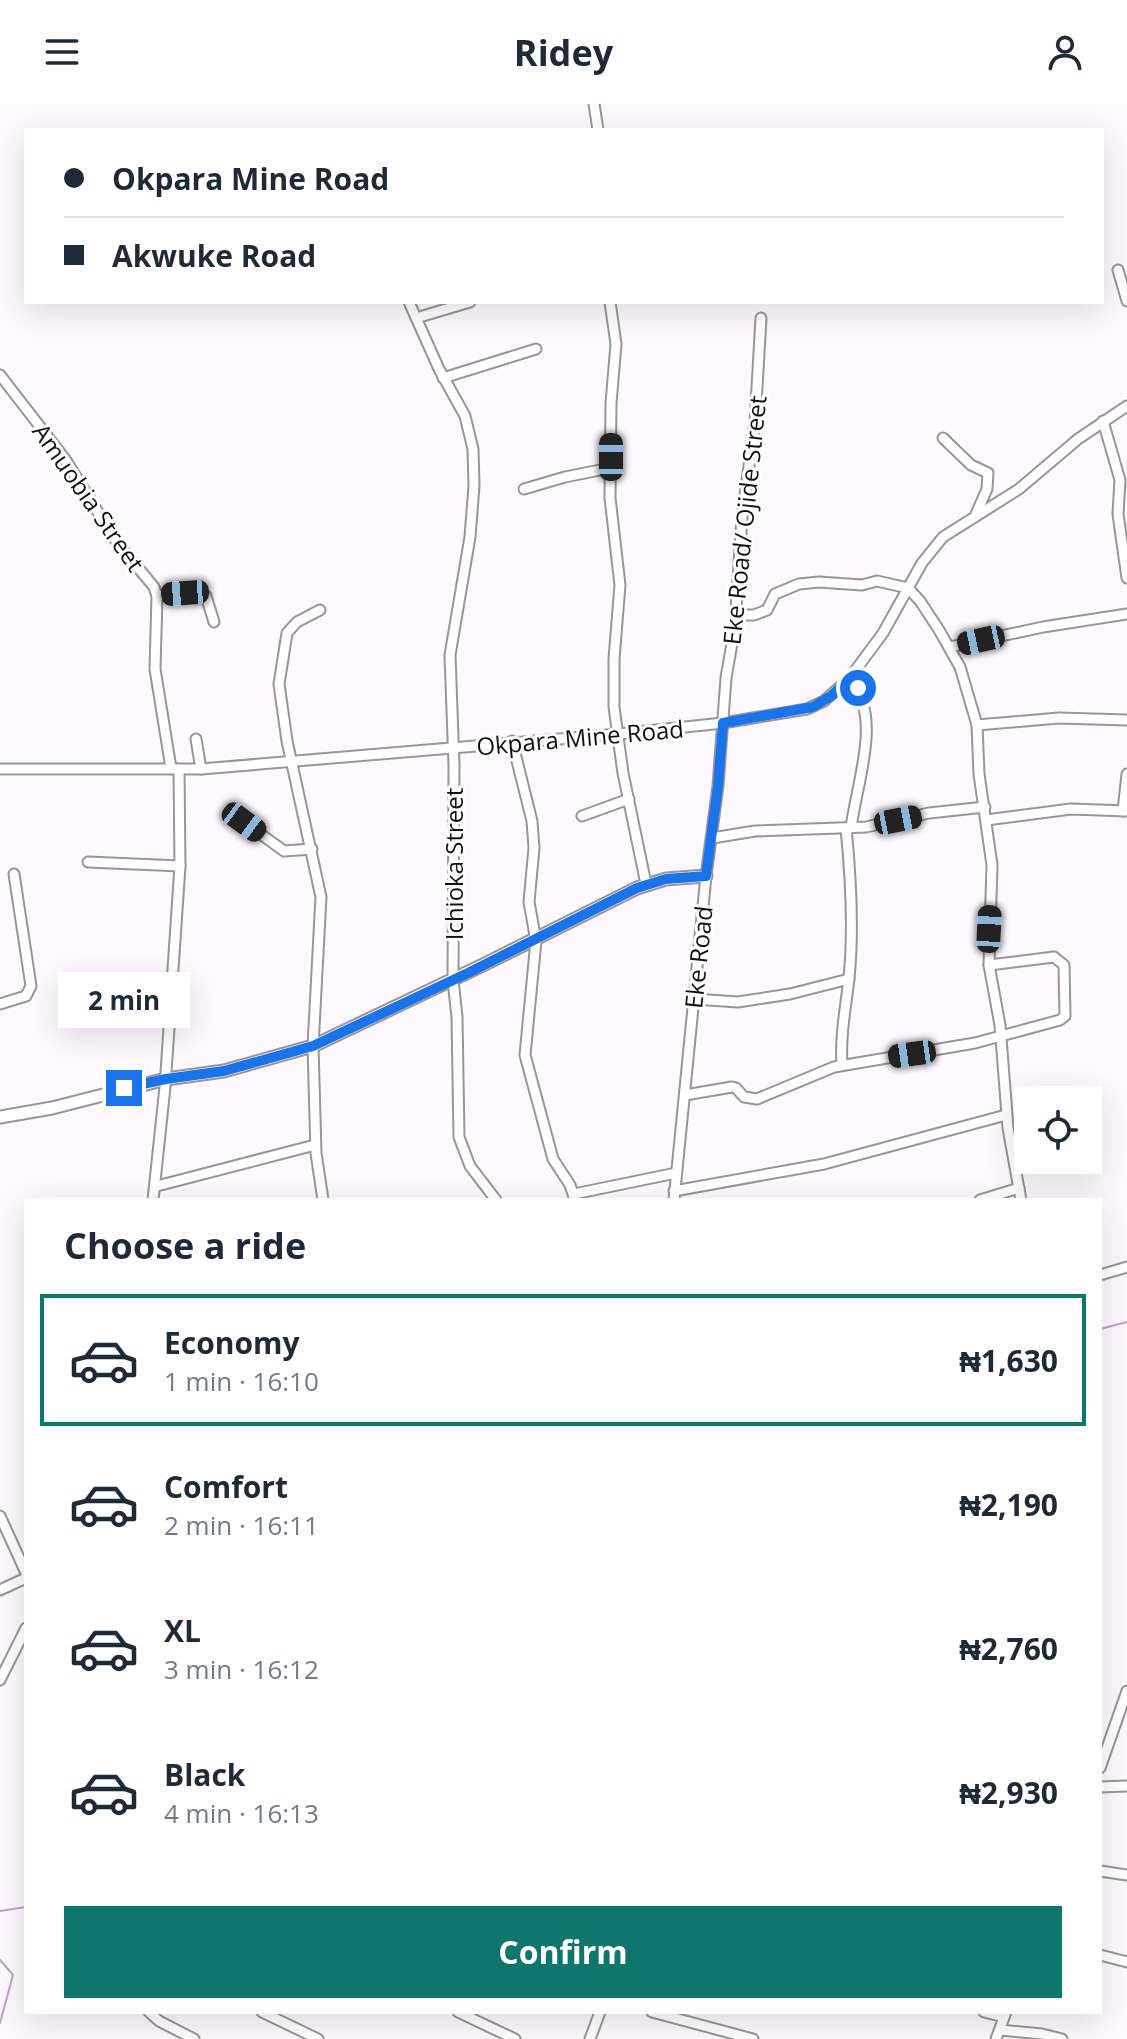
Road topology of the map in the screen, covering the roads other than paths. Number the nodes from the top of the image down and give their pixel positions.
1 (594, 104) edge
2 (598, 128) edge
3 (1118, 270) dead end
4 (1127, 301) edge
5 (410, 304) edge
6 (463, 304) edge
7 (610, 304) edge
8 (416, 318) junction
9 (761, 318) dead end
10 (536, 349) dead end
11 (0, 375) edge
12 (443, 378) junction
13 (1127, 406) edge
14 (1103, 421) junction
15 (943, 438) dead end
16 (610, 468) junction
17 (524, 489) dead end
18 (976, 514) junction
19 (1127, 560) edge
20 (1127, 578) edge
21 (908, 588) junction
22 (157, 596) junction
23 (320, 610) dead end
24 (1127, 614) edge
25 (736, 615) junction
26 (214, 622) dead end
27 (950, 647) junction
28 (849, 679) junction
29 (1127, 720) edge
30 (723, 723) junction
31 (977, 725) junction
32 (619, 734) junction
33 (196, 739) dead end
34 (512, 741) junction
35 (454, 749) junction
36 (292, 761) junction
37 (175, 768) junction
38 (0, 769) edge
39 (201, 769) junction
40 (1127, 774) edge
41 (629, 799) junction
42 (985, 807) junction
43 (1125, 811) edge
44 (582, 816) dead end
45 (986, 820) junction
46 (244, 822) dead end
47 (849, 828) junction
48 (712, 838) junction
49 (312, 849) junction
50 (88, 862) dead end
51 (180, 866) junction
52 (14, 874) dead end
53 (706, 876) junction
54 (646, 884) junction
55 (535, 938) junction
56 (989, 965) junction
57 (849, 979) junction
58 (453, 980) junction
59 (694, 999) junction
60 (0, 1004) edge
61 (1001, 1035) junction
62 (313, 1046) junction
63 (842, 1065) junction
64 (166, 1079) junction
65 (685, 1095) junction
66 (1006, 1115) junction
67 (0, 1117) edge
68 (315, 1145) junction
69 (676, 1173) junction
70 (157, 1186) junction
71 (1019, 1188) junction
72 (674, 1195) edge
73 (574, 1197) edge
74 (153, 1198) edge
75 (323, 1198) edge
76 (494, 1198) edge
77 (986, 1198) edge
78 (1021, 1198) edge
79 (1127, 1267) edge
80 (1102, 1274) edge
81 (0, 1516) edge
82 (24, 1571) edge
83 (24, 1577) edge
84 (0, 1590) edge
85 (24, 1634) edge
86 (0, 1680) edge
87 (1127, 1691) edge
88 (1102, 1762) edge
89 (1127, 1786) edge
90 (1102, 1787) edge
91 (1102, 1871) edge
92 (1127, 1875) edge
93 (1102, 1956) edge
94 (1127, 1962) edge
95 (151, 2014) edge
96 (266, 2014) edge
97 (462, 2014) edge
98 (599, 2014) edge
99 (659, 2014) edge
100 (1005, 2015) edge
101 (998, 2035) edge
102 (194, 2039) edge
103 (318, 2039) edge
104 (515, 2039) edge
105 (590, 2039) edge
106 (753, 2039) edge
107 (1062, 2039) edge

1 - 2 street
3 - 4 street
5 - 8 street, Ichioka Street
6 - 8 street
7 - 16 street
8 - 12 street, Ichioka Street
9 - 25 street, Eke Road/ Ojide Street
10 - 12 street
11 - 22 street, Amuobia Street
12 - 35 street, Ichioka Street
13 - 14 street, Okpara Mine Road
14 - 18 street, Okpara Mine Road
14 - 19 street
15 - 18 street
16 - 17 street
16 - 32 street
18 - 21 street, Okpara Mine Road
19 - 20 street
21 - 25 street
21 - 27 street
21 - 28 street, Okpara Mine Road
22 - 26 street
22 - 37 street, Amuobia Street
23 - 36 street
24 - 27 street
25 - 30 street, Eke Road/ Ojide Street
27 - 31 street
28 - 30 street, Okpara Mine Road
28 - 47 street
29 - 31 street
30 - 32 street, Okpara Mine Road
30 - 48 street, Eke Road
31 - 42 street
32 - 34 street, Okpara Mine Road
32 - 41 street
33 - 39 street
34 - 35 street, Okpara Mine Road
34 - 55 street
35 - 36 street, Okpara Mine Road
35 - 58 street, Ichioka Street
36 - 39 street, Okpara Mine Road
36 - 49 street
37 - 38 street, Okpara Mine Road
37 - 39 street, Okpara Mine Road
37 - 51 street, Amuobia Street
40 - 43 street
41 - 44 street
41 - 54 street
42 - 45 street
42 - 47 street
43 - 45 street
45 - 56 street
46 - 49 street
47 - 48 street
47 - 57 street
48 - 53 street, Eke Road
49 - 62 street
50 - 51 street
51 - 64 street, Amuobia Street
52 - 60 street
53 - 54 main road
53 - 59 street, Eke Road
54 - 55 main road
55 - 58 main road
55 - 73 street
56 - 61 street
56 - 61 street
57 - 59 street
57 - 63 street
58 - 62 main road
58 - 76 street, Ichioka Street
59 - 65 street, Eke Road
61 - 63 street
61 - 66 street
62 - 64 main road
62 - 68 street
63 - 65 street
64 - 67 main road
64 - 70 street, Amuobia Street
65 - 69 street, Eke Road
66 - 71 street
66 - 72 street
68 - 70 street
68 - 75 street
69 - 72 street, Eke Road
69 - 73 street
70 - 74 street, Amuobia Street
71 - 77 street
71 - 78 street
79 - 80 street
81 - 82 street
83 - 84 street
85 - 86 street
87 - 88 street
89 - 90 street
91 - 92 street
93 - 94 street
95 - 102 street
96 - 103 street
97 - 104 street
98 - 105 street
99 - 106 street
100 - 101 street
101 - 107 street

